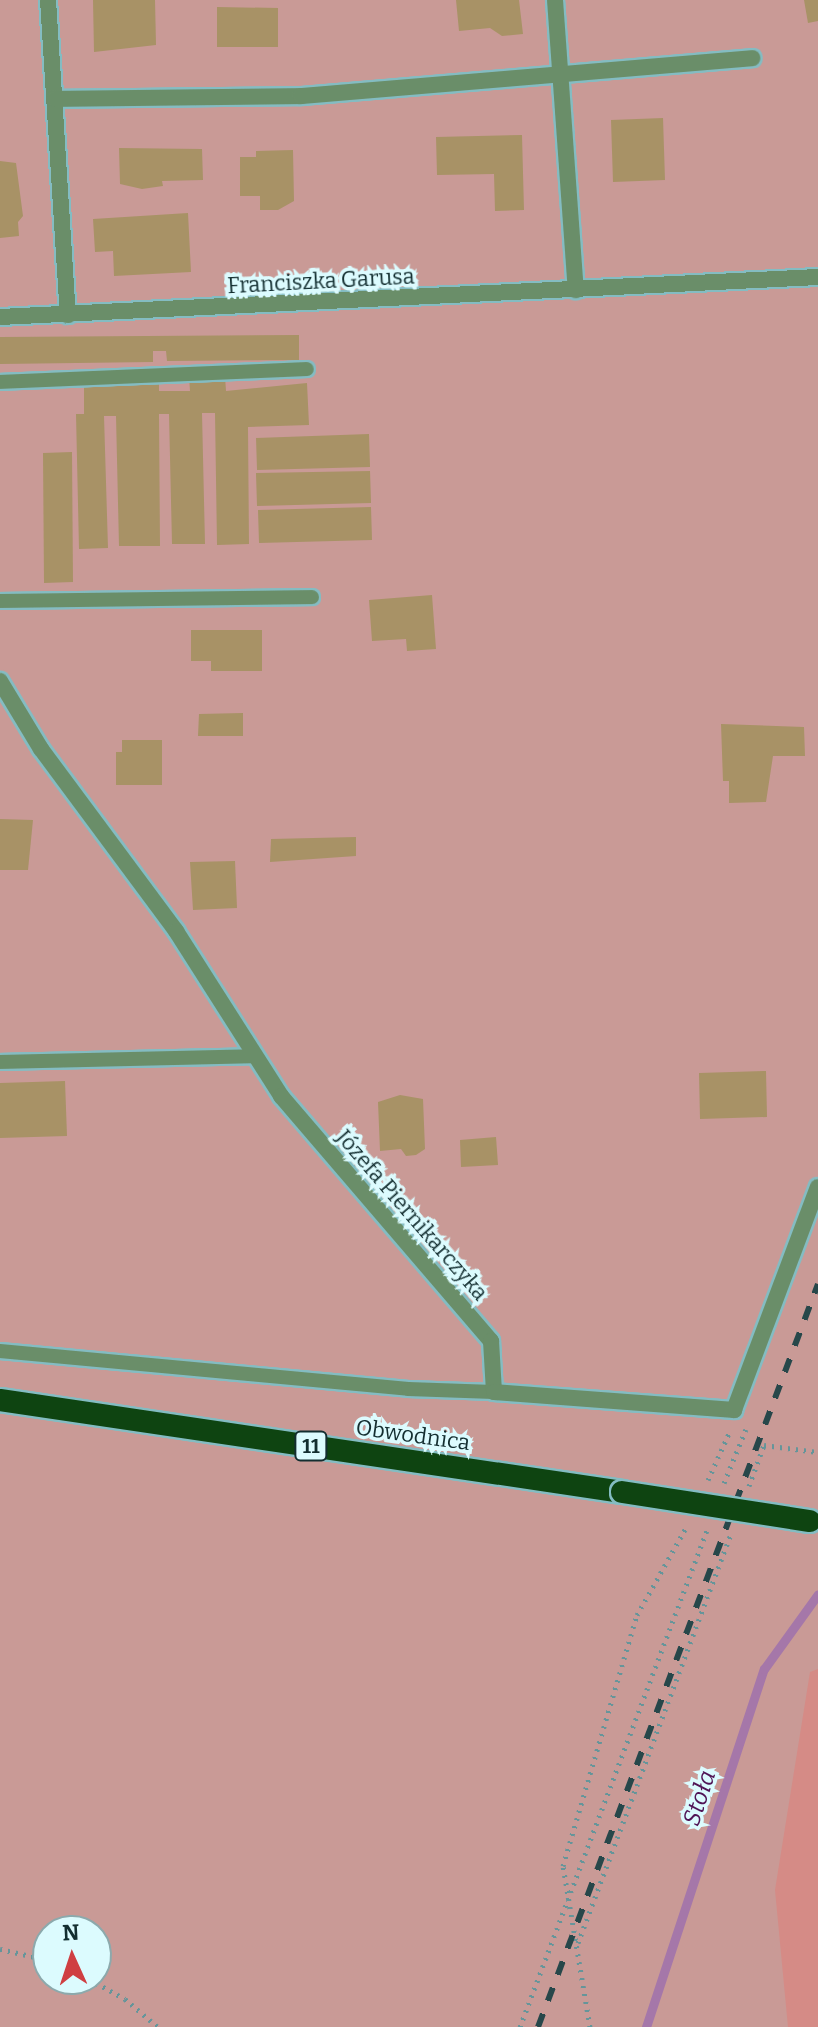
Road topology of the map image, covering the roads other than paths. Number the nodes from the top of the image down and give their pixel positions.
1 (48, 0) edge
2 (555, 0) edge
3 (752, 58) dead end
4 (562, 78) junction
5 (55, 99) junction
6 (818, 277) edge
7 (576, 290) junction
8 (68, 315) junction
9 (0, 317) edge
10 (307, 369) dead end
11 (0, 382) edge
12 (312, 597) dead end
13 (0, 601) edge
14 (0, 681) edge
15 (256, 1056) junction
16 (0, 1062) edge
17 (818, 1187) edge
18 (0, 1351) edge
19 (494, 1392) junction
20 (0, 1400) edge
21 (814, 1521) edge

1 - 5 street
2 - 4 street
3 - 4 street
4 - 5 street
4 - 7 street
5 - 8 street
6 - 7 street, Franciszka Garusa
7 - 8 street, Franciszka Garusa
8 - 9 street, Franciszka Garusa
10 - 11 lane
12 - 13 lane
14 - 15 street, Józefa Piernikarczyka
15 - 16 lane
15 - 19 street, Józefa Piernikarczyka
17 - 19 street
18 - 19 lane
20 - 21 highway, Obwodnica / 11, bridge

